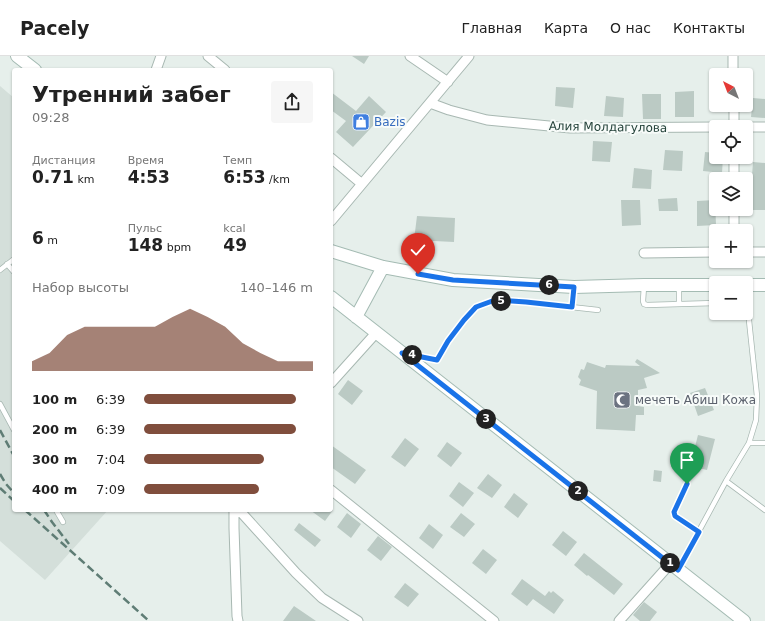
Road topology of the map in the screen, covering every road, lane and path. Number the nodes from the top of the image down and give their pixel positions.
1 (17, 56) edge
2 (161, 56) edge
3 (208, 56) edge
4 (410, 56) edge
5 (470, 56) edge
6 (733, 56) edge
7 (32, 68) edge
8 (157, 68) edge
9 (223, 68) edge
10 (733, 68) edge
11 (448, 82) junction
12 (430, 103) junction
13 (709, 127) edge
14 (753, 127) edge
15 (765, 127) edge
16 (333, 160) edge
17 (362, 184) junction
18 (333, 219) edge
19 (333, 252) edge
20 (709, 252) edge
21 (753, 252) edge
22 (765, 252) edge
23 (644, 253) dead end
24 (12, 260) edge
25 (7, 264) junction
26 (383, 267) junction
27 (0, 270) edge
28 (12, 270) edge
29 (644, 285) junction
30 (679, 285) junction
31 (709, 285) edge
32 (753, 285) edge
33 (765, 285) edge
34 (574, 287) junction
35 (333, 300) edge
36 (709, 303) edge
37 (679, 304) junction
38 (572, 307) junction
39 (598, 310) dead end
40 (356, 317) junction
41 (749, 320) edge
42 (376, 333) junction
43 (402, 353) junction
44 (333, 381) edge
45 (0, 404) edge
46 (12, 426) edge
47 (749, 442) junction
48 (765, 443) edge
49 (677, 468) dead end
50 (726, 481) junction
51 (333, 492) edge
52 (765, 510) edge
53 (57, 512) edge
54 (234, 512) edge
55 (240, 512) edge
56 (63, 522) dead end
57 (699, 532) junction
58 (674, 567) junction
59 (238, 621) edge
60 (358, 621) edge
61 (494, 621) edge
62 (619, 621) edge
63 (744, 621) edge

1 - 7 main road
2 - 8 street
3 - 9 street
4 - 11 street
5 - 11 street
6 - 10 street
11 - 12 street
12 - 13 street, Алия Молдагулова
12 - 17 street
14 - 15 street
16 - 17 street
17 - 18 street
19 - 26 main road
20 - 23 street
21 - 22 street
24 - 25 lane
25 - 27 lane
25 - 28 lane
26 - 34 main road
26 - 40 main road
29 - 30 main road
29 - 34 main road
29 - 37 lane
30 - 31 main road
30 - 37 lane
32 - 33 main road
34 - 38 lane
35 - 40 main road
36 - 37 lane
38 - 39 lane
38 - 43 lane
40 - 42 main road
41 - 47 lane
42 - 43 main road
42 - 44 street
43 - 58 main road
45 - 46 lane
47 - 48 lane
47 - 50 lane
49 - 57 lane
50 - 52 lane
50 - 57 lane
51 - 61 street
53 - 56 lane
54 - 59 street
55 - 60 street
57 - 58 lane
58 - 62 street
58 - 63 main road

